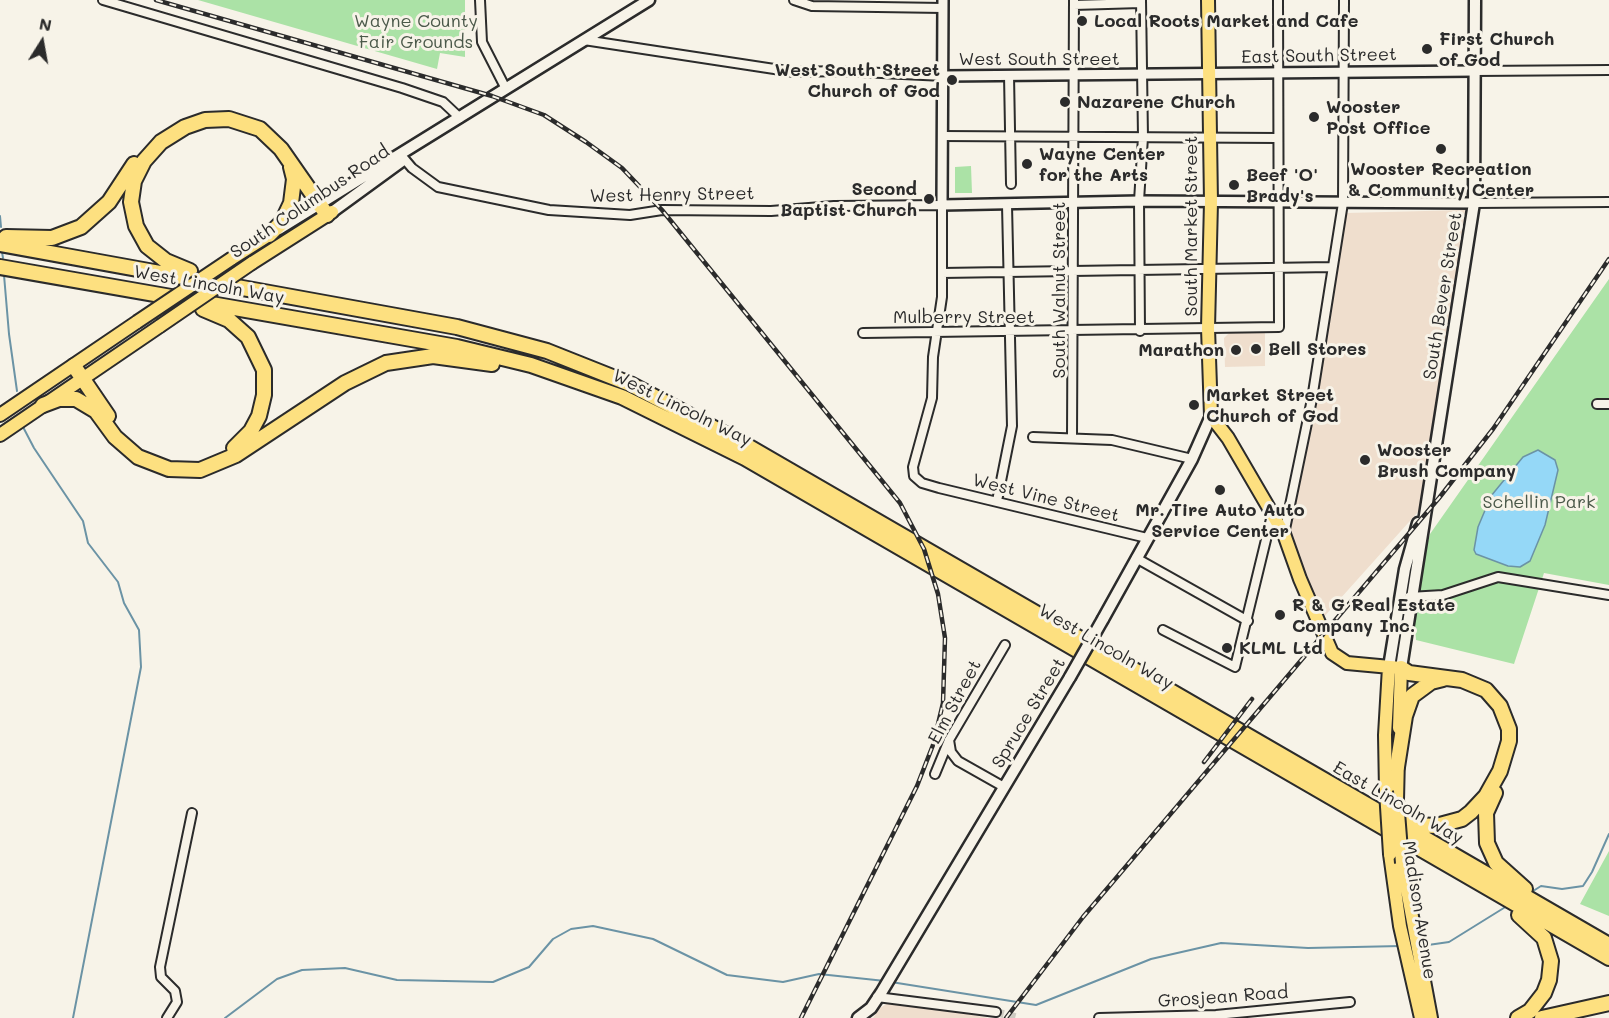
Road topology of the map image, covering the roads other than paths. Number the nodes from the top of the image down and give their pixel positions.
1 (103, 0) edge
2 (480, 0) edge
3 (648, 0) edge
4 (794, 0) edge
5 (1208, 0) edge
6 (1278, 0) edge
7 (1344, 0) edge
8 (1475, 0) edge
9 (1074, 2) edge
10 (1141, 2) edge
11 (943, 4) edge
12 (584, 40) junction
13 (1609, 70) edge
14 (1475, 71) junction
15 (1344, 72) junction
16 (1209, 74) junction
17 (1279, 74) junction
18 (1009, 75) junction
19 (1142, 75) junction
20 (944, 76) junction
21 (1074, 76) junction
22 (506, 87) junction
23 (460, 118) junction
24 (942, 136) junction
25 (1143, 137) junction
26 (1209, 137) junction
27 (1010, 138) junction
28 (1278, 138) junction
29 (1074, 139) junction
30 (402, 157) junction
31 (288, 159) junction
32 (1011, 184) dead end
33 (1139, 201) junction
34 (1074, 202) junction
35 (1211, 202) junction
36 (1609, 202) edge
37 (1278, 203) junction
38 (1343, 203) junction
39 (1474, 203) junction
40 (942, 205) junction
41 (1007, 205) junction
42 (326, 208) junction
43 (269, 235) junction
44 (0, 236) edge
45 (0, 244) edge
46 (0, 267) edge
47 (1332, 267) junction
48 (1279, 268) junction
49 (1142, 269) junction
50 (1074, 270) junction
51 (1208, 270) junction
52 (1008, 272) junction
53 (34, 273) junction
54 (942, 273) junction
55 (380, 311) junction
56 (1208, 328) junction
57 (1073, 331) junction
58 (1140, 331) junction
59 (937, 332) junction
60 (1009, 332) junction
61 (863, 333) dead end
62 (72, 368) junction
63 (80, 380) junction
64 (1597, 404) dead end
65 (1609, 404) edge
66 (43, 405) junction
67 (96, 411) junction
68 (0, 415) edge
69 (1211, 416) junction
70 (693, 431) junction
71 (0, 435) edge
72 (1072, 436) junction
73 (1033, 437) dead end
74 (1192, 459) junction
75 (996, 501) junction
76 (1272, 515) junction
77 (1284, 534) junction
78 (1147, 537) junction
79 (1136, 558) junction
80 (1609, 595) edge
81 (1406, 597) junction
82 (1248, 621) junction
83 (1163, 630) dead end
84 (1005, 645) dead end
85 (1395, 668) junction
86 (1462, 680) junction
87 (1170, 691) junction
88 (949, 740) junction
89 (1278, 767) joint
90 (1397, 767) junction
91 (935, 774) dead end
92 (1004, 787) junction
93 (192, 813) dead end
94 (1495, 885) junction
95 (1544, 915) junction
96 (1406, 926) junction
97 (1609, 939) edge
98 (1609, 945) edge
99 (1609, 958) edge
100 (1415, 970) junction
101 (879, 995) junction
102 (1350, 1002) dead end
103 (1609, 1003) edge
104 (996, 1012) dead end
105 (1217, 1016) edge
106 (167, 1018) edge
107 (860, 1018) edge
108 (1099, 1018) edge
109 (1421, 1018) edge
110 (1431, 1018) edge
111 (1518, 1018) edge
112 (1542, 1018) edge

1 - 23 street
2 - 22 street
3 - 12 main road, South Columbus Road
4 - 11 street
5 - 16 main road, South Market Street
6 - 17 street
7 - 15 street
8 - 14 main road, South Bever Street
9 - 10 street
9 - 21 street, South Walnut Street
10 - 19 street
11 - 20 street
12 - 20 street, West South Street
12 - 22 main road, South Columbus Road
13 - 14 street, East South Street
14 - 15 street, East South Street
14 - 39 main road, South Bever Street
15 - 17 street, East South Street
15 - 38 street
16 - 17 street, East South Street
16 - 19 street, West South Street
16 - 26 main road, South Market Street
17 - 28 street
18 - 20 street, West South Street
18 - 21 street, West South Street
18 - 27 street
19 - 21 street, West South Street
19 - 25 street
20 - 24 street
21 - 29 street, South Walnut Street
22 - 23 main road, South Columbus Road
23 - 30 main road, South Columbus Road
24 - 27 street
24 - 40 street
25 - 26 street
25 - 29 street
25 - 33 street
26 - 28 street
26 - 35 main road, South Market Street
27 - 29 street
27 - 32 street
28 - 37 street
29 - 34 street, South Walnut Street
30 - 40 street, West Henry Street
30 - 42 main road, South Columbus Road
31 - 42 highway
31 - 43 highway
31 - 55 highway
33 - 34 street, West Henry Street
33 - 35 street, West Henry Street
33 - 49 street
34 - 41 street, West Henry Street
34 - 50 street, South Walnut Street
35 - 37 street, West Henry Street
35 - 51 main road, South Market Street
36 - 39 street
37 - 38 street, West Henry Street
37 - 48 street
38 - 39 street, West Henry Street
38 - 47 street
39 - 81 main road, South Bever Street
40 - 41 street, West Henry Street
40 - 54 street, West Vine Street
41 - 52 street
42 - 43 main road, South Columbus Road
42 - 44 highway
42 - 63 main road, South Columbus Road, bridge
43 - 62 main road, South Columbus Road, bridge
45 - 55 highway, West Lincoln Way
46 - 53 highway, West Lincoln Way
47 - 48 street
47 - 77 street
48 - 51 street
48 - 56 street, Mulberry Street
49 - 50 street
49 - 51 street
49 - 58 street
50 - 52 street
50 - 57 street, South Walnut Street
51 - 56 main road, South Market Street
52 - 54 street
52 - 60 street
53 - 63 highway
53 - 70 highway, West Lincoln Way
54 - 59 street, West Vine Street
55 - 87 highway, West Lincoln Way
56 - 58 street, Mulberry Street
56 - 69 main road, South Market Street
57 - 58 street, Mulberry Street
57 - 60 street, Mulberry Street
57 - 72 street, South Walnut Street
59 - 60 street, Mulberry Street
59 - 61 street, Mulberry Street
59 - 75 street, West Vine Street
60 - 75 street
62 - 63 highway
62 - 68 main road, South Columbus Road
63 - 66 main road, South Columbus Road
63 - 67 highway
64 - 65 street
66 - 67 highway
66 - 71 main road, South Columbus Road
67 - 70 highway
69 - 74 main road, Spruce Street
69 - 76 main road
70 - 89 highway, West Lincoln Way
72 - 73 street
72 - 74 street
74 - 78 main road, Spruce Street
75 - 78 street, West Vine Street
76 - 77 main road
76 - 82 street
77 - 85 main road
78 - 79 main road, Spruce Street
79 - 82 street
79 - 92 main road, Spruce Street, bridge
80 - 81 street
81 - 85 main road, South Bever Street
82 - 83 street
84 - 88 street, Elm Street
85 - 86 highway
85 - 90 main road, Madison Avenue
85 - 94 highway
85 - 96 main road, Madison Avenue, bridge
86 - 87 highway
86 - 90 highway
87 - 94 highway, East Lincoln Way
88 - 91 street, Elm Street
88 - 92 street
89 - 94 highway, East Lincoln Way
90 - 96 main road, Madison Avenue, bridge
92 - 101 main road, Spruce Street
93 - 106 street
94 - 95 highway, East Lincoln Way
94 - 95 highway
95 - 97 highway
95 - 98 highway, East Lincoln Way
95 - 99 highway, East Lincoln Way
95 - 111 highway
96 - 100 main road, Madison Avenue
100 - 109 main road, Madison Avenue
100 - 110 main road, Madison Avenue
101 - 104 street
101 - 107 main road, Spruce Street
102 - 105 street, Grosjean Road
103 - 112 highway
105 - 108 street, Grosjean Road

